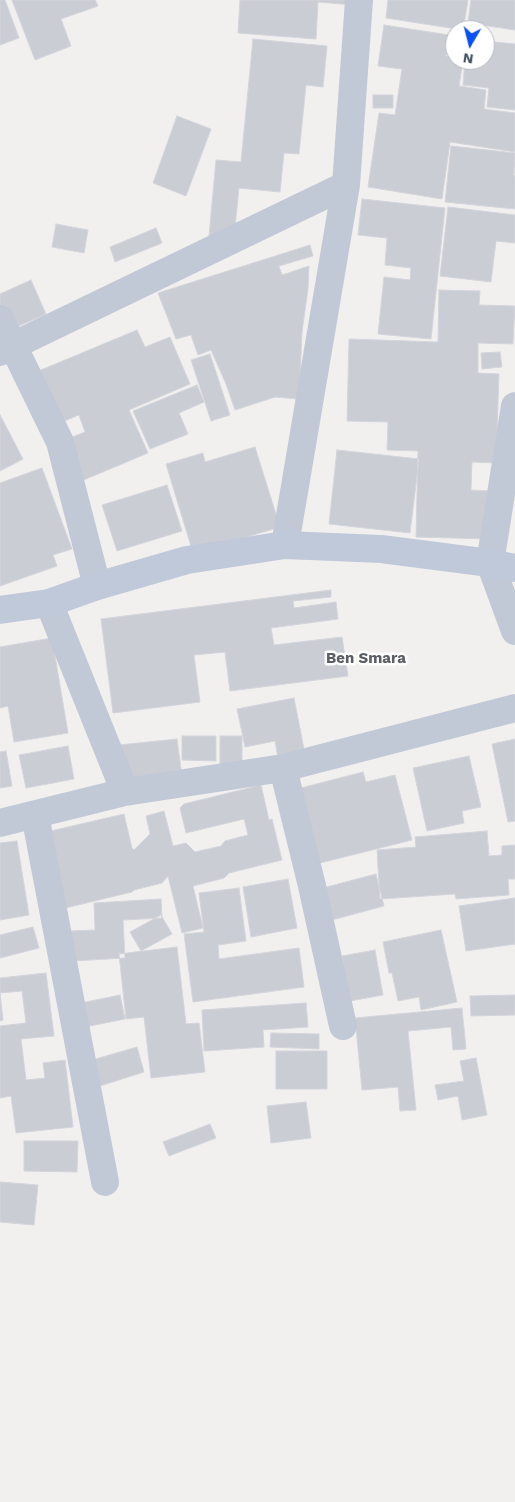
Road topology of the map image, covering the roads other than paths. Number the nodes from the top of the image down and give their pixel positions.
1 (359, 0) edge
2 (346, 185) junction
3 (0, 319) edge
4 (6, 349) edge
5 (515, 406) edge
6 (284, 545) junction
7 (503, 566) edge
8 (97, 586) junction
9 (49, 603) junction
10 (0, 610) edge
11 (515, 631) edge
12 (515, 708) edge
13 (283, 768) junction
14 (125, 792) junction
15 (35, 815) junction
16 (0, 823) edge
17 (343, 1026) dead end
18 (105, 1182) dead end

1 - 2 street
2 - 4 street
2 - 6 street
3 - 4 street
4 - 8 street
5 - 7 street
6 - 7 main road
6 - 8 main road
7 - 11 street
8 - 9 main road
9 - 10 main road
9 - 14 street
12 - 13 street
13 - 14 street
13 - 17 street
14 - 15 street
15 - 16 street
15 - 18 street

